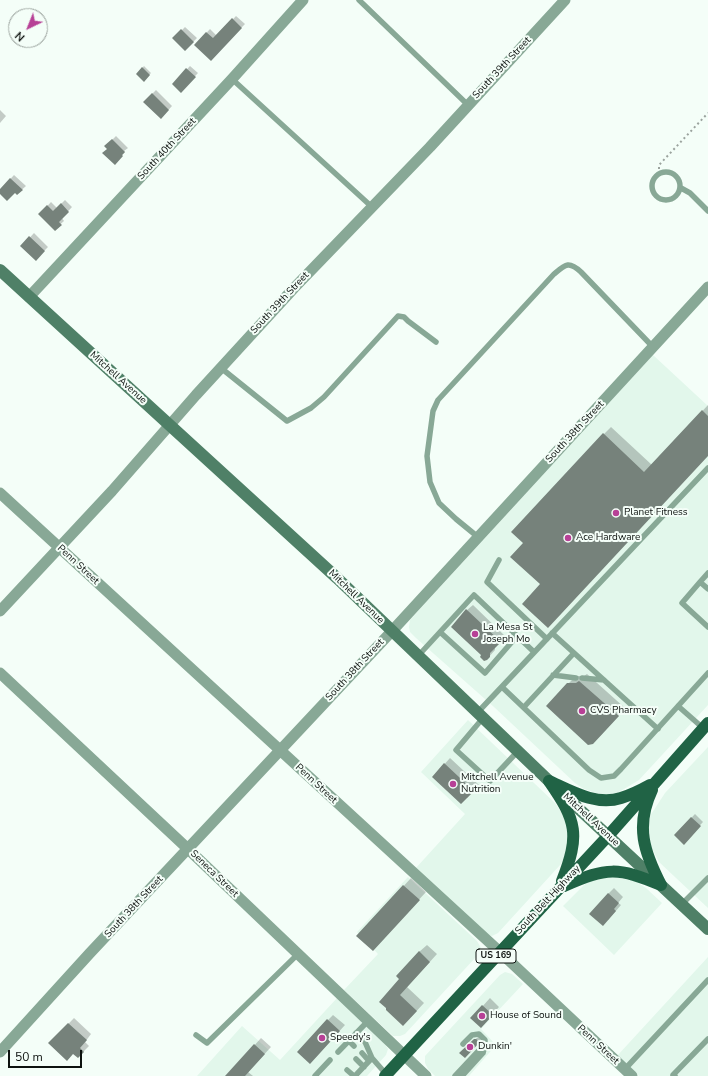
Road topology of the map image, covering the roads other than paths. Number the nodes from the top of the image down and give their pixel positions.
1 (303, 0) edge
2 (359, 0) edge
3 (565, 0) edge
4 (232, 79) junction
5 (468, 105) junction
6 (681, 188) junction
7 (372, 207) junction
8 (708, 210) edge
9 (0, 270) edge
10 (708, 287) edge
11 (29, 297) junction
12 (436, 342) dead end
13 (653, 347) junction
14 (221, 368) junction
15 (170, 426) junction
16 (708, 468) edge
17 (0, 493) edge
18 (478, 537) junction
19 (60, 548) junction
20 (499, 560) dead end
21 (708, 573) edge
22 (700, 582) junction
23 (708, 589) edge
24 (0, 611) edge
25 (708, 627) edge
26 (392, 632) junction
27 (440, 632) junction
28 (552, 633) junction
29 (518, 636) junction
30 (547, 639) junction
31 (534, 652) junction
32 (574, 653) junction
33 (418, 656) junction
34 (0, 673) edge
35 (708, 673) edge
36 (554, 675) junction
37 (604, 680) junction
38 (502, 687) junction
39 (678, 706) junction
40 (524, 708) junction
41 (480, 715) junction
42 (706, 726) edge
43 (658, 729) junction
44 (280, 751) junction
45 (518, 751) junction
46 (549, 781) junction
47 (656, 782) junction
48 (608, 836) junction
49 (188, 849) junction
50 (708, 878) edge
51 (661, 885) junction
52 (559, 888) junction
53 (682, 904) junction
54 (708, 929) edge
55 (500, 952) junction
56 (298, 954) junction
57 (708, 980) edge
58 (368, 1021) junction
59 (356, 1033) junction
60 (196, 1035) dead end
61 (708, 1039) edge
62 (349, 1041) junction
63 (463, 1044) dead end
64 (485, 1044) junction
65 (354, 1046) dead end
66 (0, 1052) edge
67 (348, 1052) dead end
68 (362, 1054) dead end
69 (404, 1056) junction
70 (371, 1059) junction
71 (330, 1060) dead end
72 (356, 1060) dead end
73 (325, 1066) junction
74 (364, 1067) junction
75 (348, 1070) dead end
76 (331, 1071) dead end
77 (628, 1073) edge
78 (319, 1075) edge
79 (386, 1075) edge
80 (355, 1076) edge
81 (426, 1076) edge
82 (455, 1076) edge
83 (462, 1076) edge
84 (675, 1076) edge

1 - 4 street, South 40th Street
2 - 5 lane
3 - 5 street, South 39th Street
4 - 7 lane
4 - 11 street, South 40th Street
5 - 7 street, South 39th Street
6 - 6 lane
6 - 8 lane
7 - 14 street, South 39th Street
9 - 11 street, Mitchell Avenue
10 - 13 street, South 38th Street
11 - 15 street, Mitchell Avenue
12 - 14 lane
13 - 18 street, South 38th Street
13 - 18 lane
14 - 15 street, South 39th Street
15 - 19 street, South 39th Street
15 - 26 street, Mitchell Avenue
16 - 28 lane
17 - 19 street, Penn Street
18 - 26 street, South 38th Street
19 - 24 street, South 39th Street
19 - 44 street, Penn Street
20 - 30 lane
21 - 22 lane
22 - 23 lane
22 - 25 lane
26 - 33 street, Mitchell Avenue
26 - 44 street, South 38th Street
27 - 29 lane
27 - 29 lane
27 - 33 lane
28 - 30 lane
28 - 32 lane
29 - 31 lane
30 - 31 lane
31 - 38 lane
32 - 36 lane
32 - 37 lane
33 - 41 street, Mitchell Avenue
34 - 49 street, Seneca Street
35 - 39 lane
36 - 37 lane
36 - 40 lane
37 - 43 lane
38 - 40 lane
38 - 41 lane
39 - 42 lane
39 - 43 lane
40 - 43 lane
41 - 45 street, Mitchell Avenue
41 - 45 lane
42 - 47 main road, South Belt Highway / US 169
44 - 49 street, South 38th Street
44 - 55 street, Penn Street
45 - 46 street, Mitchell Avenue
46 - 47 main road
46 - 48 street, Mitchell Avenue
46 - 52 main road
47 - 48 main road, South Belt Highway / US 169
47 - 51 main road
48 - 51 street, Mitchell Avenue
48 - 52 main road, South Belt Highway / US 169
49 - 56 street, Seneca Street
49 - 66 street, South 38th Street
50 - 53 lane
51 - 52 main road
51 - 53 street, Mitchell Avenue
52 - 55 main road, South Belt Highway / US 169
53 - 54 street, Mitchell Avenue
55 - 69 main road, South Belt Highway / US 169
55 - 77 street, Penn Street
56 - 58 street, Seneca Street
56 - 60 lane
57 - 77 lane
58 - 59 lane
58 - 69 street, Seneca Street
59 - 62 lane
59 - 70 lane
61 - 84 lane
62 - 65 lane
62 - 67 lane
63 - 64 lane
64 - 82 lane
64 - 83 lane
68 - 70 lane
69 - 79 main road, South Belt Highway / US 169
69 - 81 street, Seneca Street
70 - 74 lane
70 - 79 lane
71 - 73 lane
72 - 74 lane
73 - 76 lane
73 - 78 lane
74 - 80 lane
75 - 80 lane

